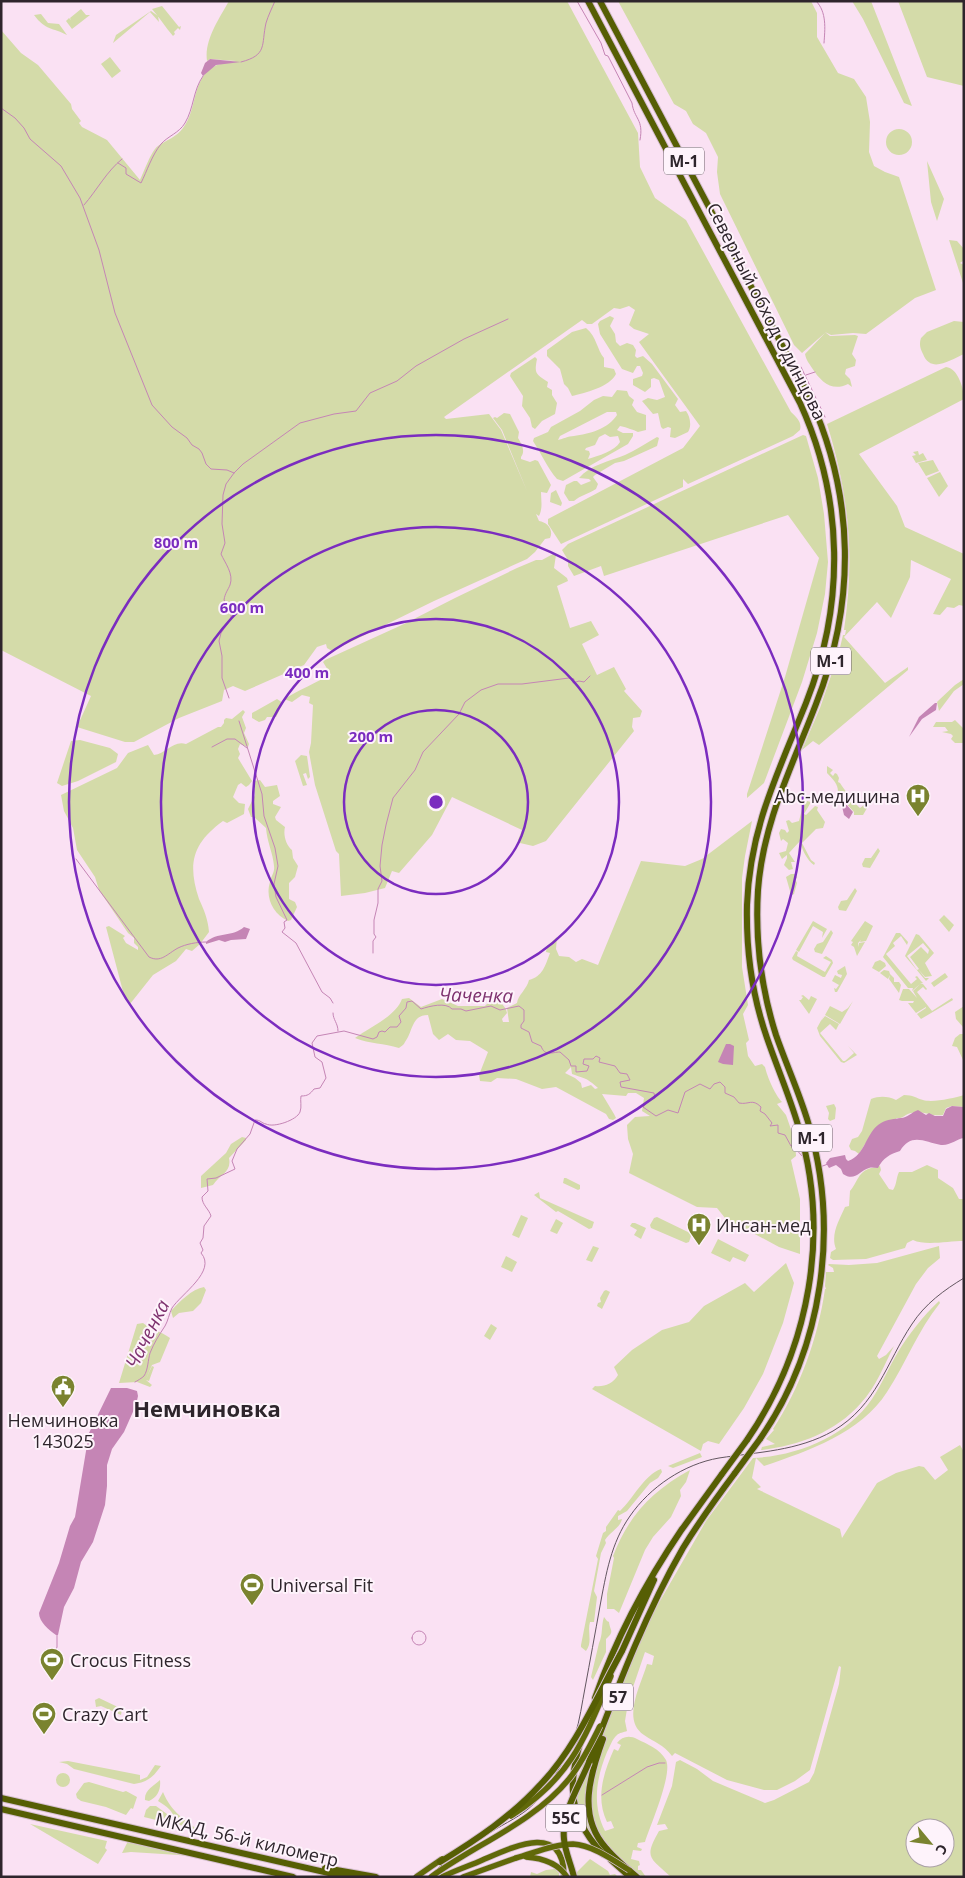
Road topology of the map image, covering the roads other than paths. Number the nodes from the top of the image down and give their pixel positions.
1 (588, 1) edge
2 (600, 1) edge
3 (642, 1598) junction
4 (641, 1634) junction
5 (625, 1670) junction
6 (1, 1798) edge
7 (1, 1809) edge
8 (516, 1858) junction
9 (289, 1863) junction
10 (629, 1873) edge
11 (293, 1877) edge
12 (346, 1877) edge
13 (376, 1877) edge
14 (415, 1877) edge
15 (431, 1877) edge
16 (442, 1877) edge
17 (463, 1877) edge
18 (566, 1877) edge
19 (574, 1877) edge
20 (637, 1877) edge

1 - 3 highway, Северный обход Одинцова / М-1, bridge
2 - 4 highway, Северный обход Одинцова / М-1, bridge
3 - 10 highway, bridge
3 - 14 highway, bridge
4 - 5 highway, Северный обход Одинцова / М-1
4 - 10 highway, 57, bridge
5 - 15 main road, Северный обход Одинцова, bridge
5 - 19 highway, 55C, bridge
6 - 9 highway, МКАД, 56-й километр
7 - 11 highway, МКАД, 56-й километр
8 - 10 main road, bridge
8 - 17 main road
8 - 18 main road, bridge
9 - 12 highway, МКАД, 56-й километр
9 - 13 highway
10 - 20 highway, 57
16 - 18 main road

